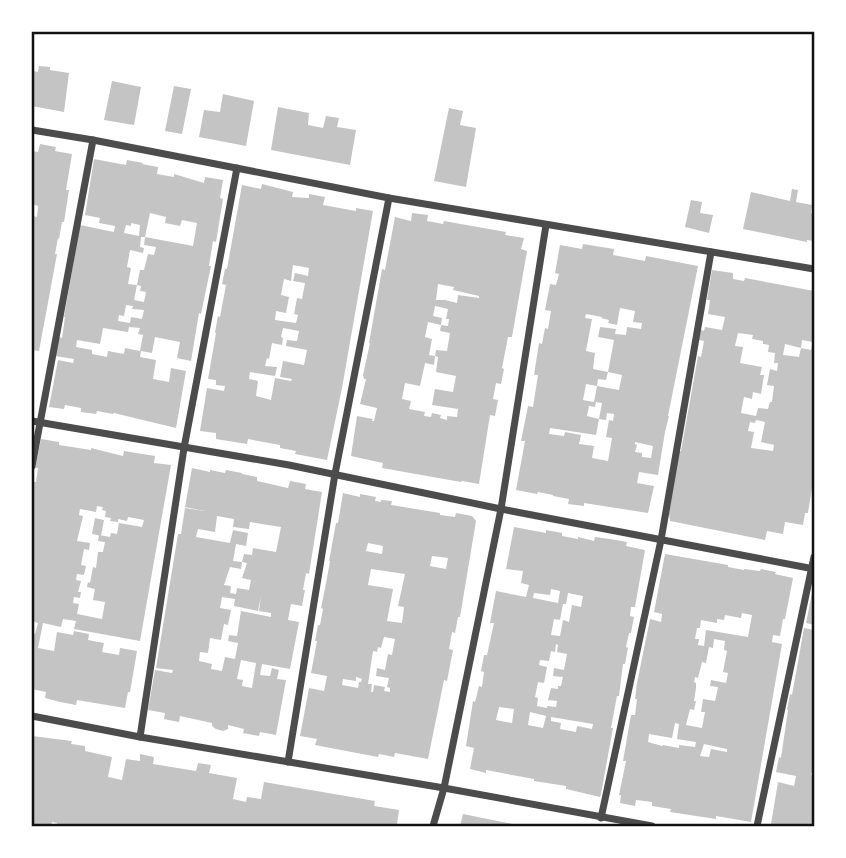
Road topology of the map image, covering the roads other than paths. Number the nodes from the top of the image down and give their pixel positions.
1 (32, 130) edge
2 (93, 140) junction
3 (237, 169) junction
4 (389, 198) junction
5 (546, 225) junction
6 (711, 252) junction
7 (814, 270) edge
8 (35, 421) edge
9 (184, 448) junction
10 (32, 466) edge
11 (335, 474) junction
12 (501, 509) junction
13 (661, 540) junction
14 (814, 557) edge
15 (813, 569) edge
16 (32, 716) edge
17 (140, 737) junction
18 (288, 762) junction
19 (444, 788) junction
20 (601, 818) junction
21 (433, 827) edge
22 (652, 827) edge
23 (757, 827) edge

1 - 2 street
2 - 3 street
2 - 8 street
3 - 4 street
3 - 9 street
4 - 5 street
4 - 11 street
5 - 6 street
5 - 12 street
6 - 7 street
6 - 13 street
8 - 9 street
8 - 10 street
9 - 11 street
9 - 17 street
11 - 12 street
11 - 18 street
12 - 13 street
12 - 19 street
13 - 15 street
13 - 20 street
14 - 15 street
15 - 23 street
16 - 17 street
17 - 18 street
18 - 19 street
19 - 20 street
19 - 21 street
20 - 22 street

